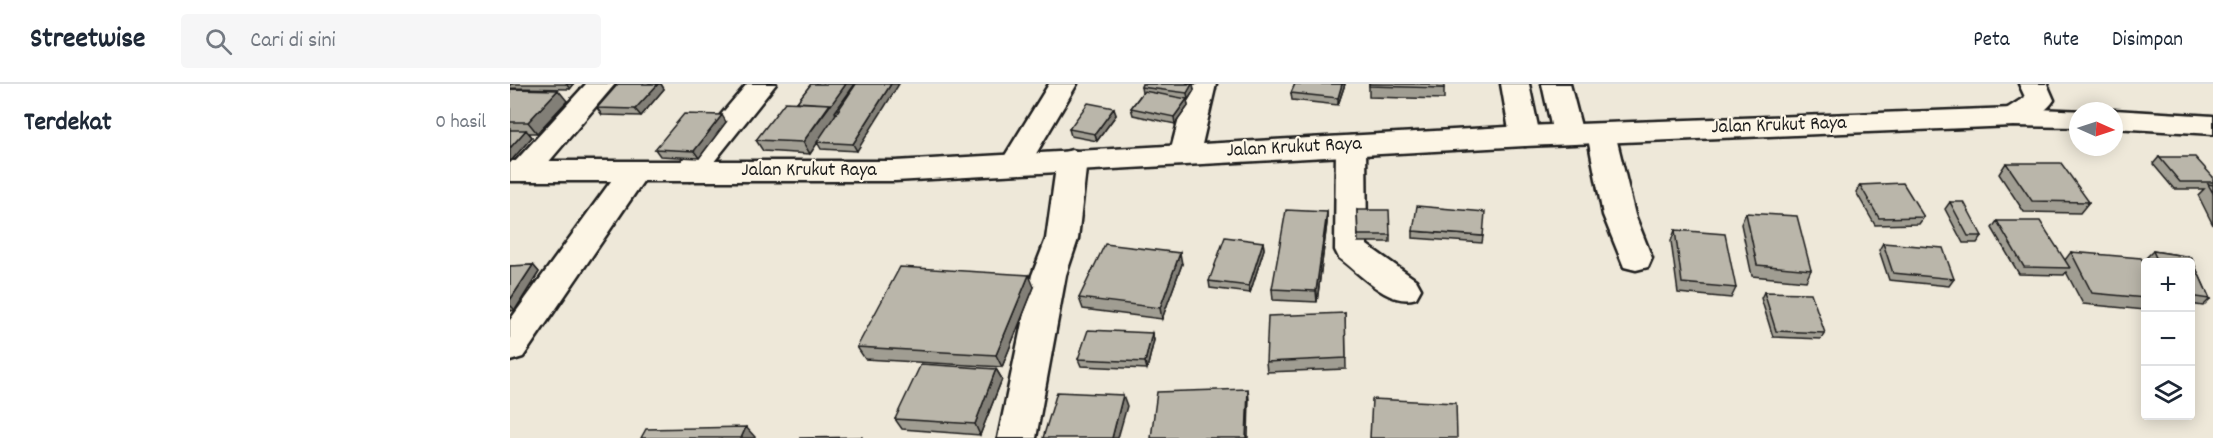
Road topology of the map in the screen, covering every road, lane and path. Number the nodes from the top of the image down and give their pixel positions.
1 (601, 84) edge
2 (762, 84) edge
3 (1063, 84) edge
4 (1202, 84) edge
5 (1515, 84) edge
6 (1556, 84) edge
7 (2032, 84) edge
8 (2013, 117) junction
9 (2069, 118) edge
10 (2123, 120) edge
11 (2213, 125) edge
12 (1568, 134) junction
13 (1525, 136) junction
14 (1603, 142) junction
15 (1351, 146) junction
16 (1185, 153) junction
17 (1016, 162) junction
18 (517, 171) edge
19 (690, 171) junction
20 (1069, 172) junction
21 (633, 173) junction
22 (1636, 258) dead end
23 (1404, 289) dead end
24 (510, 347) edge
25 (1017, 438) edge

1 - 18 main road
2 - 19 main road
3 - 17 main road
4 - 16 main road
5 - 13 main road
6 - 12 main road
7 - 8 main road
8 - 9 main road, Jalan Krukut Raya
8 - 14 main road, Jalan Krukut Raya
10 - 11 main road
12 - 13 main road, Jalan Krukut Raya
12 - 14 main road, Jalan Krukut Raya
13 - 15 main road, Jalan Krukut Raya
14 - 22 main road
15 - 16 main road, Jalan Krukut Raya
15 - 23 main road
16 - 20 main road, Jalan Krukut Raya
17 - 19 main road, Jalan Krukut Raya
17 - 20 main road, Jalan Krukut Raya
18 - 21 main road, Jalan Krukut Raya
19 - 21 main road, Jalan Krukut Raya
20 - 25 main road
21 - 24 main road

